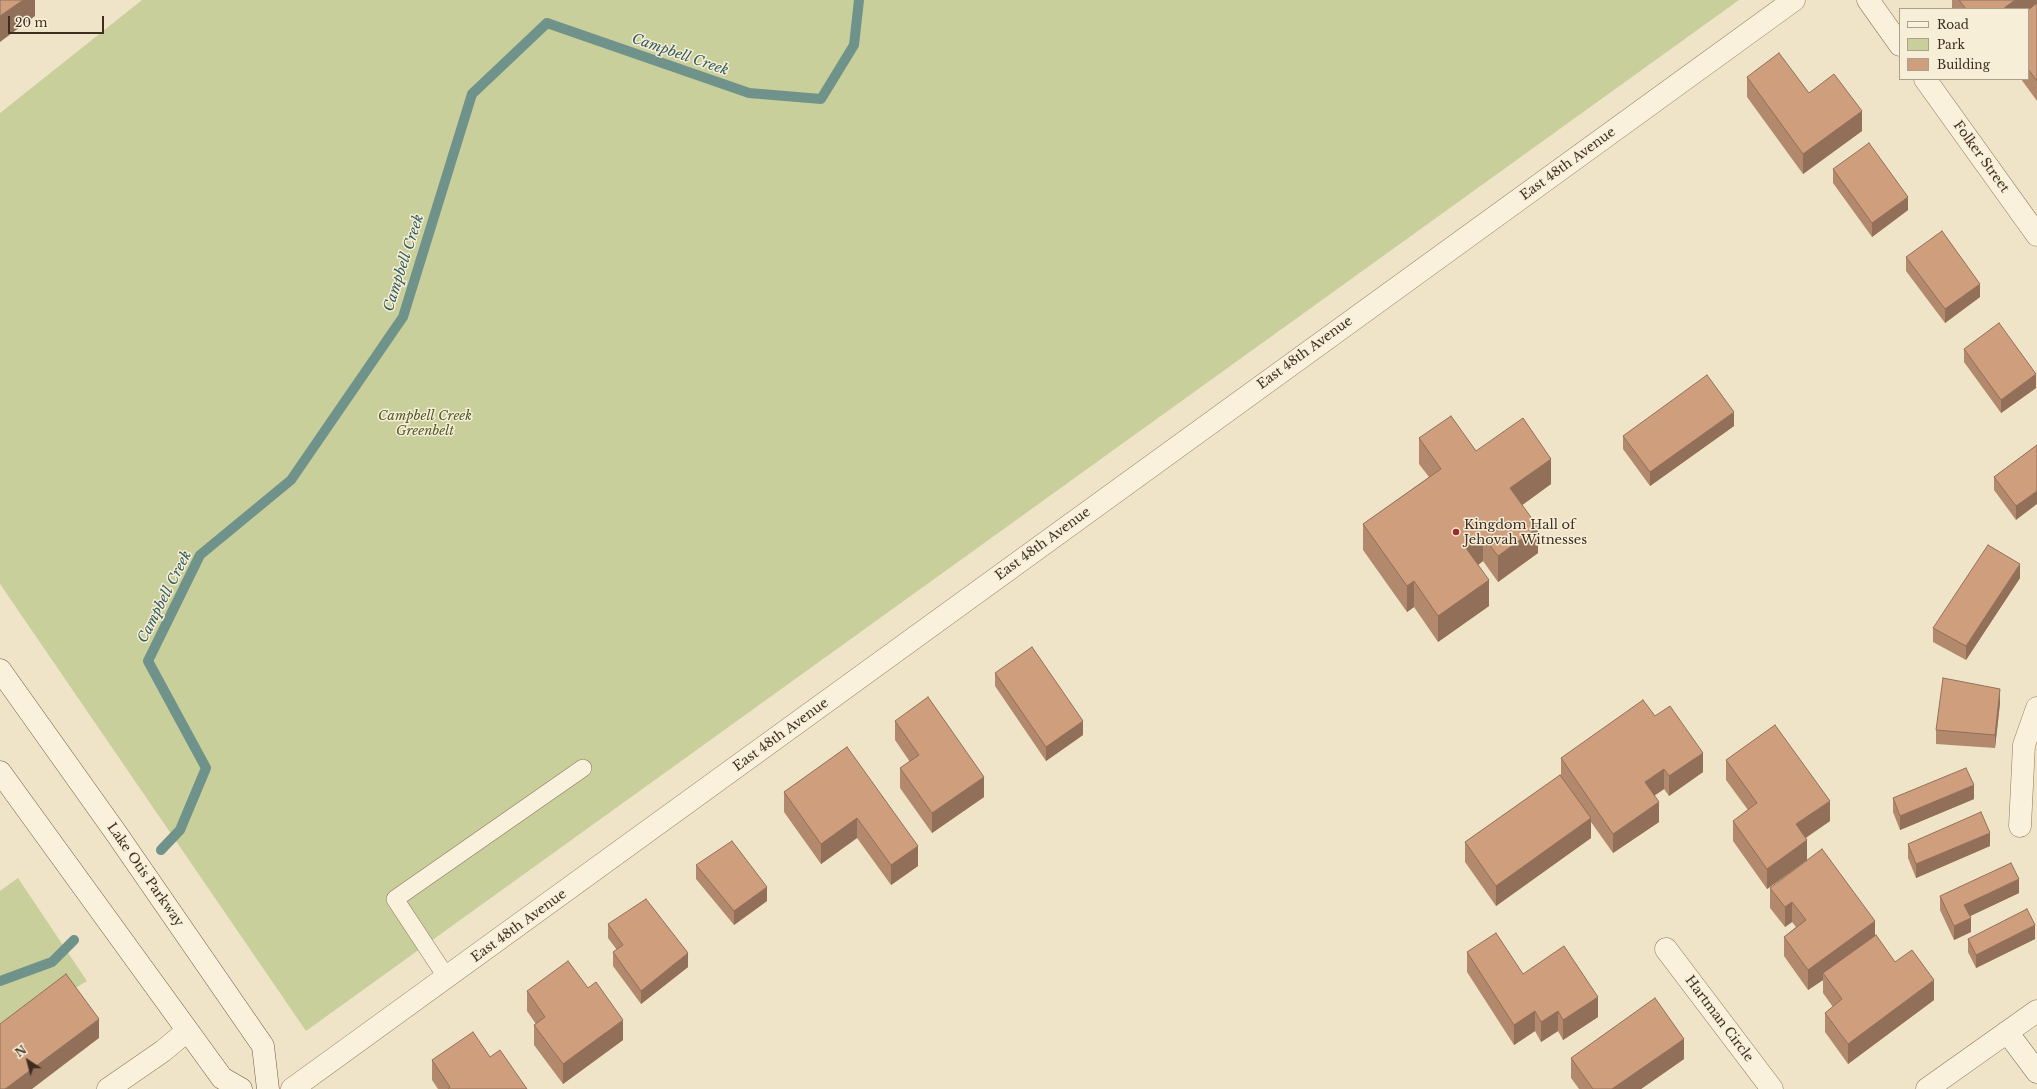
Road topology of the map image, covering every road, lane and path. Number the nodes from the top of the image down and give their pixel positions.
1 (1794, 0) edge
2 (1868, 0) edge
3 (1899, 44) edge
4 (1925, 80) edge
5 (2037, 235) edge
6 (0, 670) edge
7 (2037, 708) edge
8 (583, 768) dead end
9 (0, 772) edge
10 (2020, 826) dead end
11 (1666, 949) dead end
12 (447, 978) junction
13 (2037, 1011) edge
14 (187, 1031) junction
15 (2007, 1032) junction
16 (2037, 1072) edge
17 (108, 1089) edge
18 (241, 1089) edge
19 (268, 1089) edge
20 (292, 1089) edge
21 (1772, 1089) edge
22 (1928, 1089) edge

1 - 12 street, East 48th Avenue
2 - 3 street
4 - 5 street, Folker Street
6 - 19 street, Lake Otis Parkway
7 - 10 street
8 - 12 lane
9 - 14 street
11 - 21 street, Hartman Circle
12 - 20 street, East 48th Avenue
13 - 15 street
14 - 17 street
14 - 18 street
15 - 16 street
15 - 22 street

